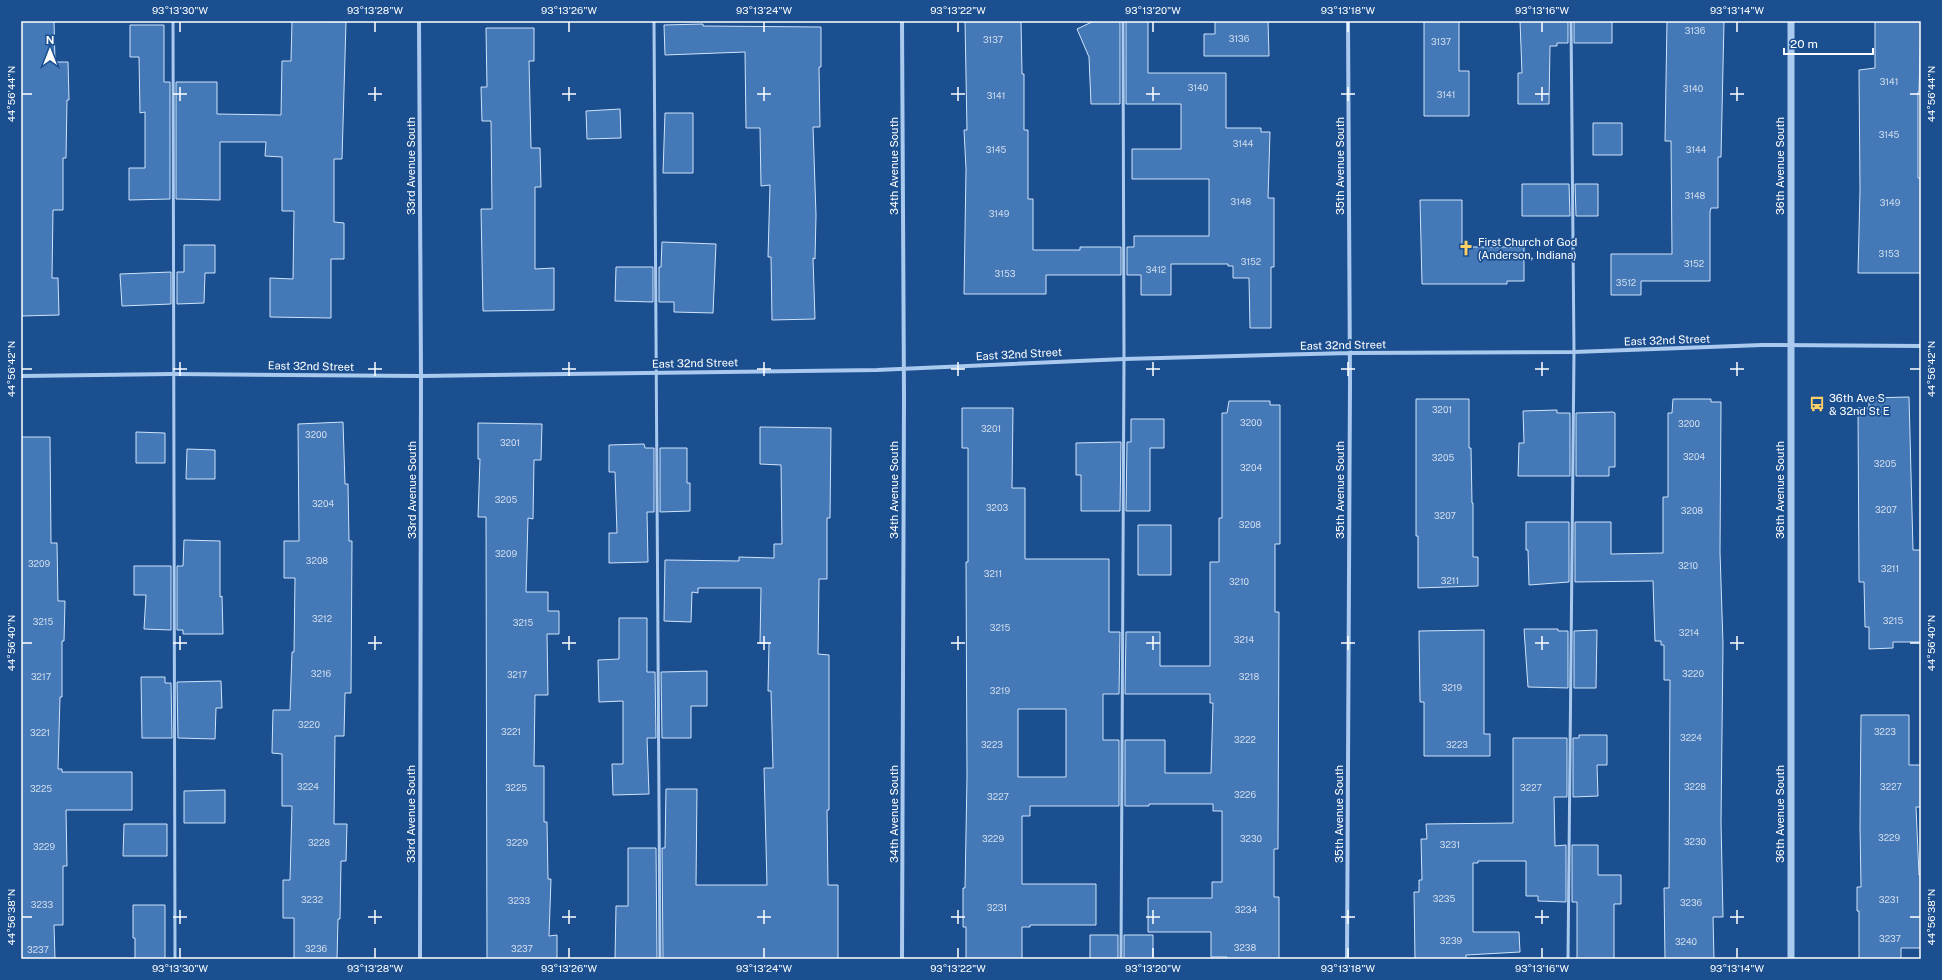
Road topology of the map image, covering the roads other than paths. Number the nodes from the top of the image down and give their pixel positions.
1 (173, 21) edge
2 (419, 21) edge
3 (654, 21) edge
4 (902, 21) edge
5 (1123, 21) edge
6 (1348, 21) edge
7 (1571, 21) edge
8 (1791, 21) edge
9 (1921, 346) edge
10 (1791, 347) junction
11 (1574, 352) junction
12 (1350, 353) junction
13 (1124, 359) junction
14 (904, 369) junction
15 (655, 372) junction
16 (173, 374) junction
17 (21, 376) edge
18 (421, 376) junction
19 (175, 959) edge
20 (420, 959) edge
21 (660, 959) edge
22 (902, 959) edge
23 (1121, 959) edge
24 (1347, 959) edge
25 (1568, 959) edge
26 (1791, 959) edge

1 - 16 lane
2 - 18 street, 33rd Avenue South
3 - 15 lane
4 - 14 street, 34th Avenue South
5 - 13 lane
6 - 12 street, 35th Avenue South
7 - 11 lane
8 - 10 street, 36th Avenue South
9 - 10 street, East 32nd Street
10 - 11 street, East 32nd Street
10 - 26 street, 36th Avenue South
11 - 12 street, East 32nd Street
11 - 25 lane
12 - 13 street, East 32nd Street
12 - 24 street, 35th Avenue South
13 - 14 street, East 32nd Street
13 - 23 lane
14 - 15 street, East 32nd Street
14 - 22 street, 34th Avenue South
15 - 18 street, East 32nd Street
15 - 21 lane
16 - 17 street, East 32nd Street
16 - 18 street, East 32nd Street
16 - 19 lane
18 - 20 street, 33rd Avenue South

